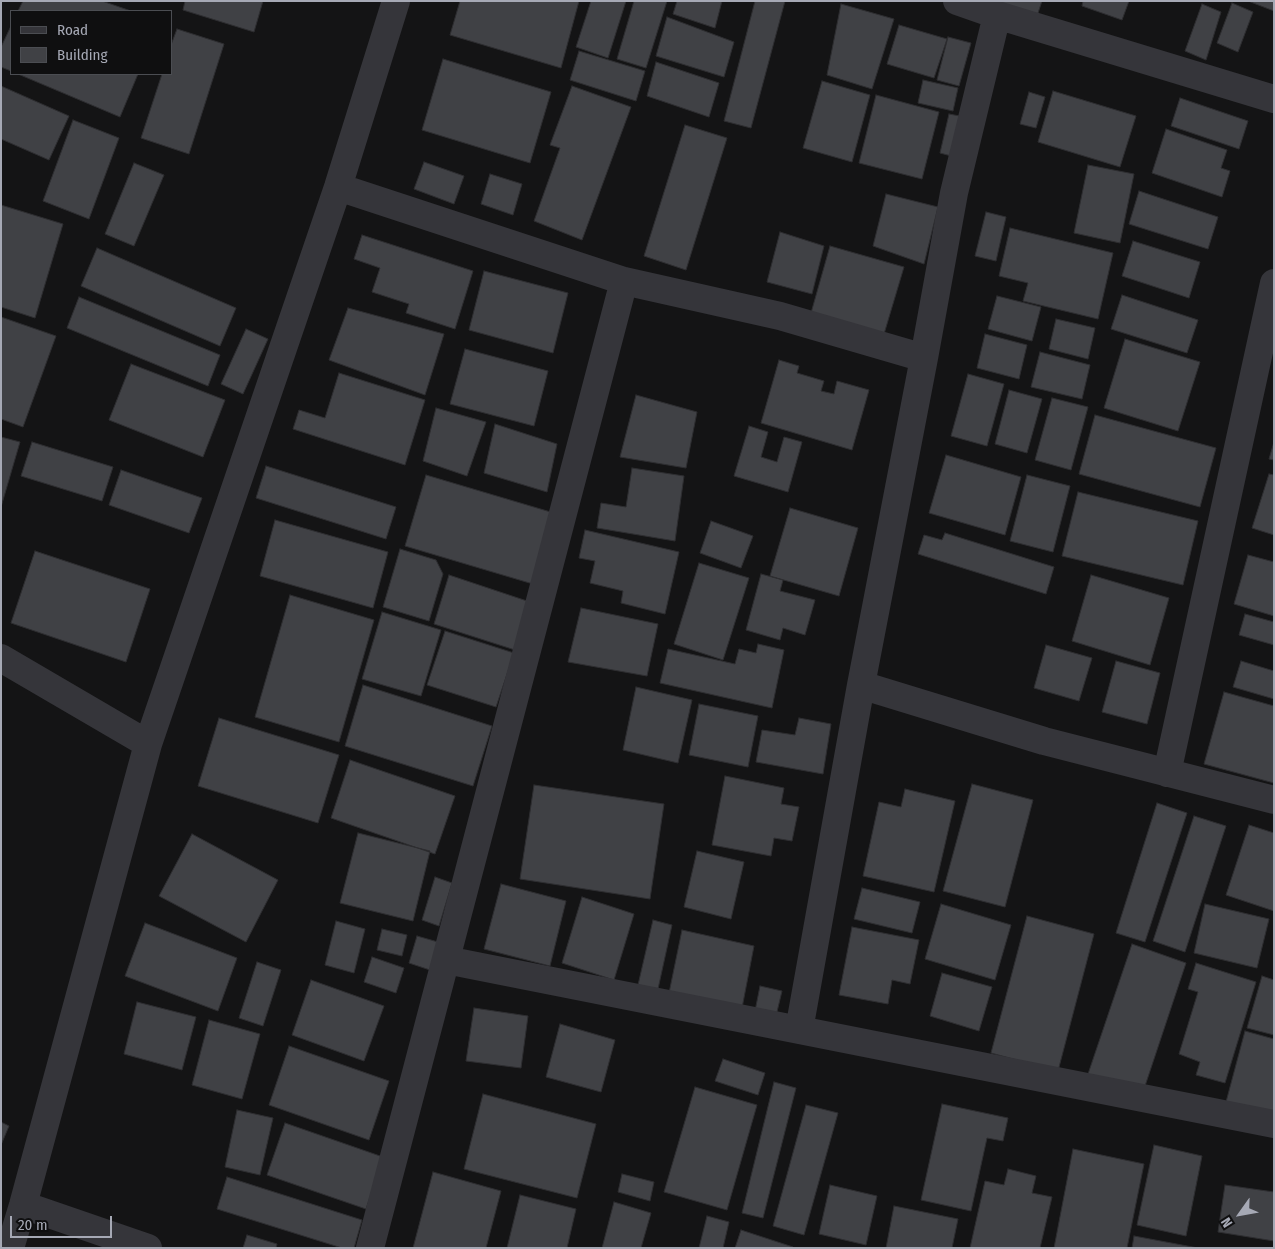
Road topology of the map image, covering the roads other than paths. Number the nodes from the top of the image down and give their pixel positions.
1 (396, 1) edge
2 (957, 1) edge
3 (997, 15) junction
4 (1274, 99) edge
5 (338, 187) junction
6 (624, 281) junction
7 (1274, 283) edge
8 (924, 358) junction
9 (1, 658) edge
10 (861, 685) junction
11 (148, 744) junction
12 (1167, 773) junction
13 (1274, 800) edge
14 (446, 960) junction
15 (799, 1030) junction
16 (1274, 1124) edge
17 (23, 1205) junction
18 (10, 1248) edge
19 (148, 1248) edge
20 (370, 1248) edge

1 - 5 street
2 - 3 street
3 - 4 street
3 - 8 street
5 - 6 street
5 - 11 street
6 - 8 street
6 - 14 street
7 - 12 street
8 - 10 street
9 - 11 street
10 - 12 street
10 - 15 street
11 - 17 street
12 - 13 street
14 - 15 street
14 - 20 street
15 - 16 street
17 - 18 street
17 - 19 street

